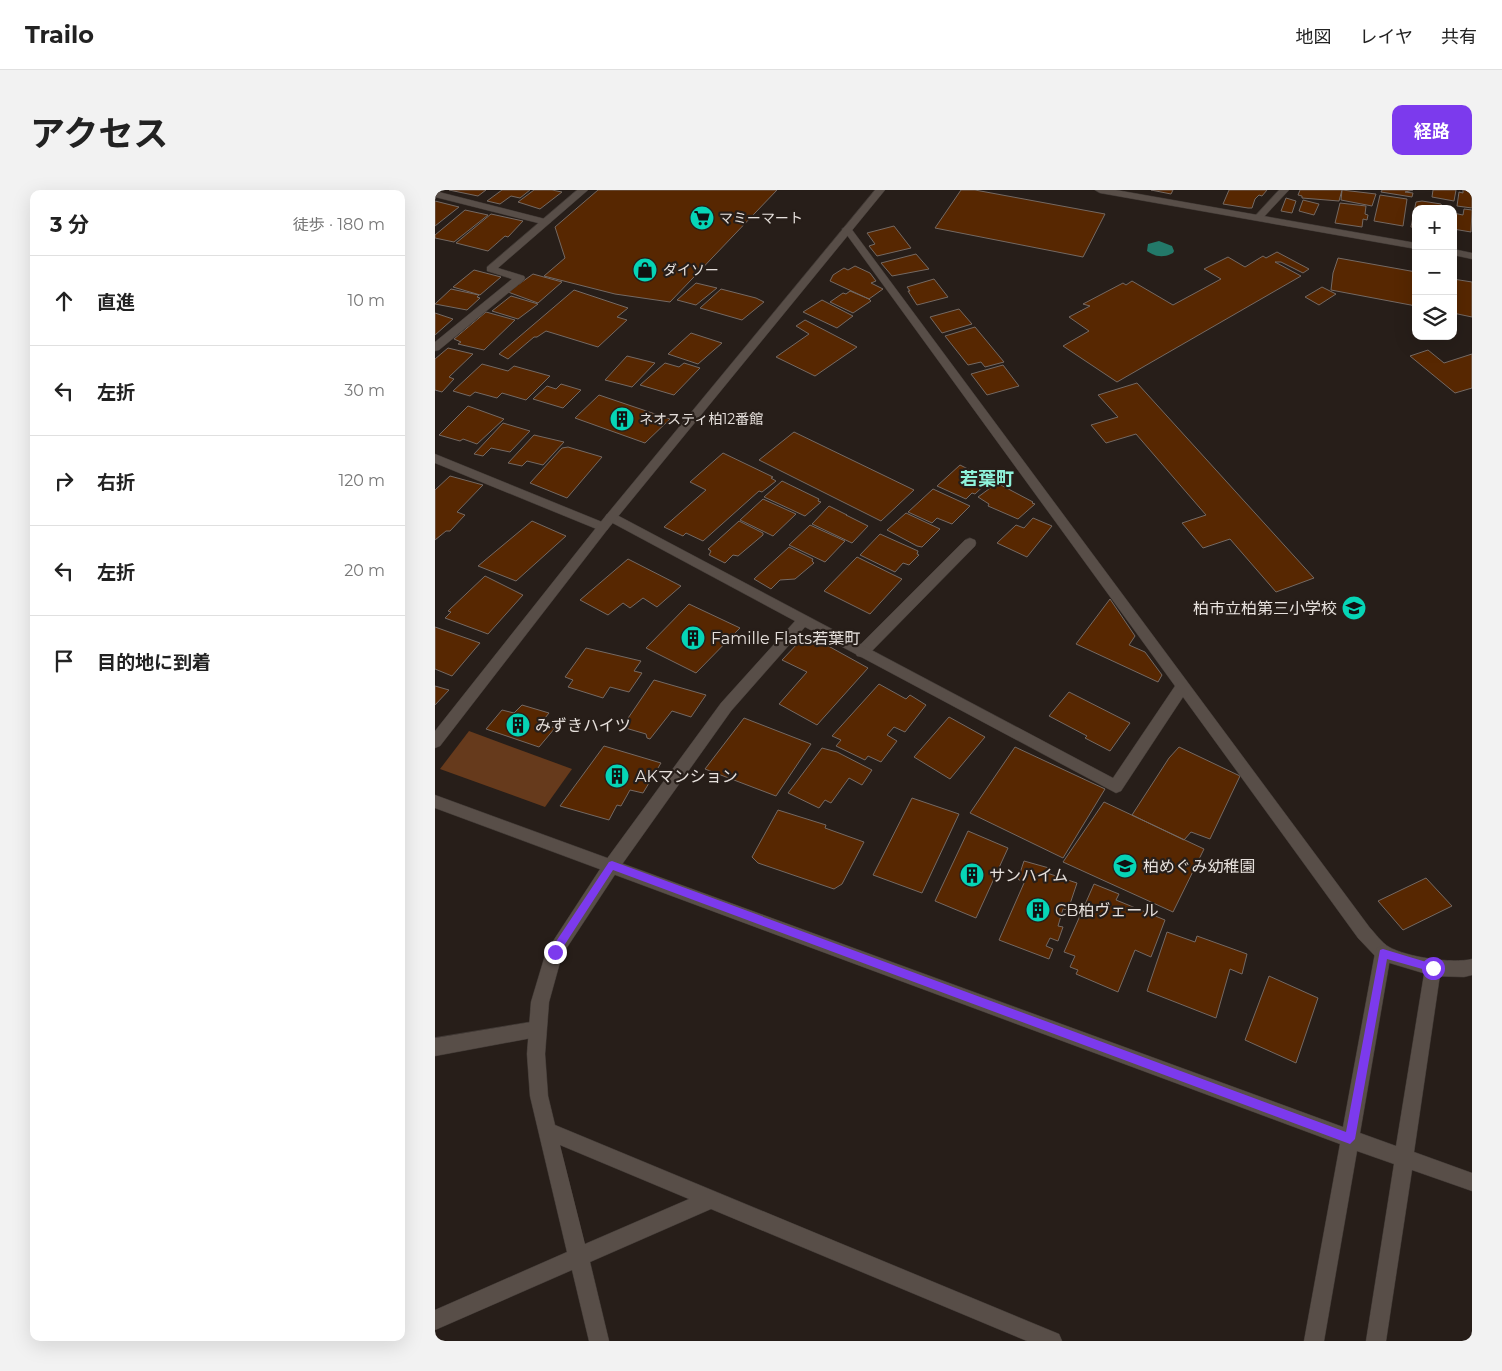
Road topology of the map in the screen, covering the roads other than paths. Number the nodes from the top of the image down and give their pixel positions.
1 (583, 190) edge
2 (880, 190) edge
3 (1105, 190) edge
4 (1284, 190) edge
5 (435, 194) edge
6 (1258, 218) junction
7 (546, 222) junction
8 (847, 229) junction
9 (1412, 245) edge
10 (1457, 253) edge
11 (1472, 256) edge
12 (435, 348) edge
13 (435, 458) edge
14 (607, 522) junction
15 (970, 543) dead end
16 (803, 621) junction
17 (862, 652) junction
18 (1183, 685) junction
19 (435, 742) edge
20 (435, 801) edge
21 (612, 865) junction
22 (1383, 953) junction
23 (1472, 966) edge
24 (1433, 968) junction
25 (537, 1029) junction
26 (435, 1047) edge
27 (547, 1130) junction
28 (1350, 1139) junction
29 (1404, 1157) junction
30 (1472, 1182) edge
31 (711, 1199) junction
32 (579, 1258) junction
33 (435, 1320) edge
34 (599, 1341) edge
35 (1052, 1341) edge
36 (1314, 1341) edge
37 (1376, 1341) edge

1 - 7 street
2 - 8 street
3 - 6 street
4 - 6 street
5 - 7 street
6 - 9 street
7 - 12 street
8 - 14 street
8 - 18 street
10 - 11 street
13 - 14 street
14 - 16 street
14 - 19 street
15 - 17 street
16 - 17 street
16 - 21 street
17 - 18 street
18 - 22 street
20 - 21 street
21 - 25 street
21 - 28 street
22 - 24 street
22 - 28 street
23 - 24 street
24 - 29 street
25 - 26 street
25 - 27 street
27 - 31 street
27 - 32 street
28 - 29 street
28 - 36 street
29 - 30 street
29 - 37 street
31 - 32 street
31 - 35 street
32 - 33 street
32 - 34 street

